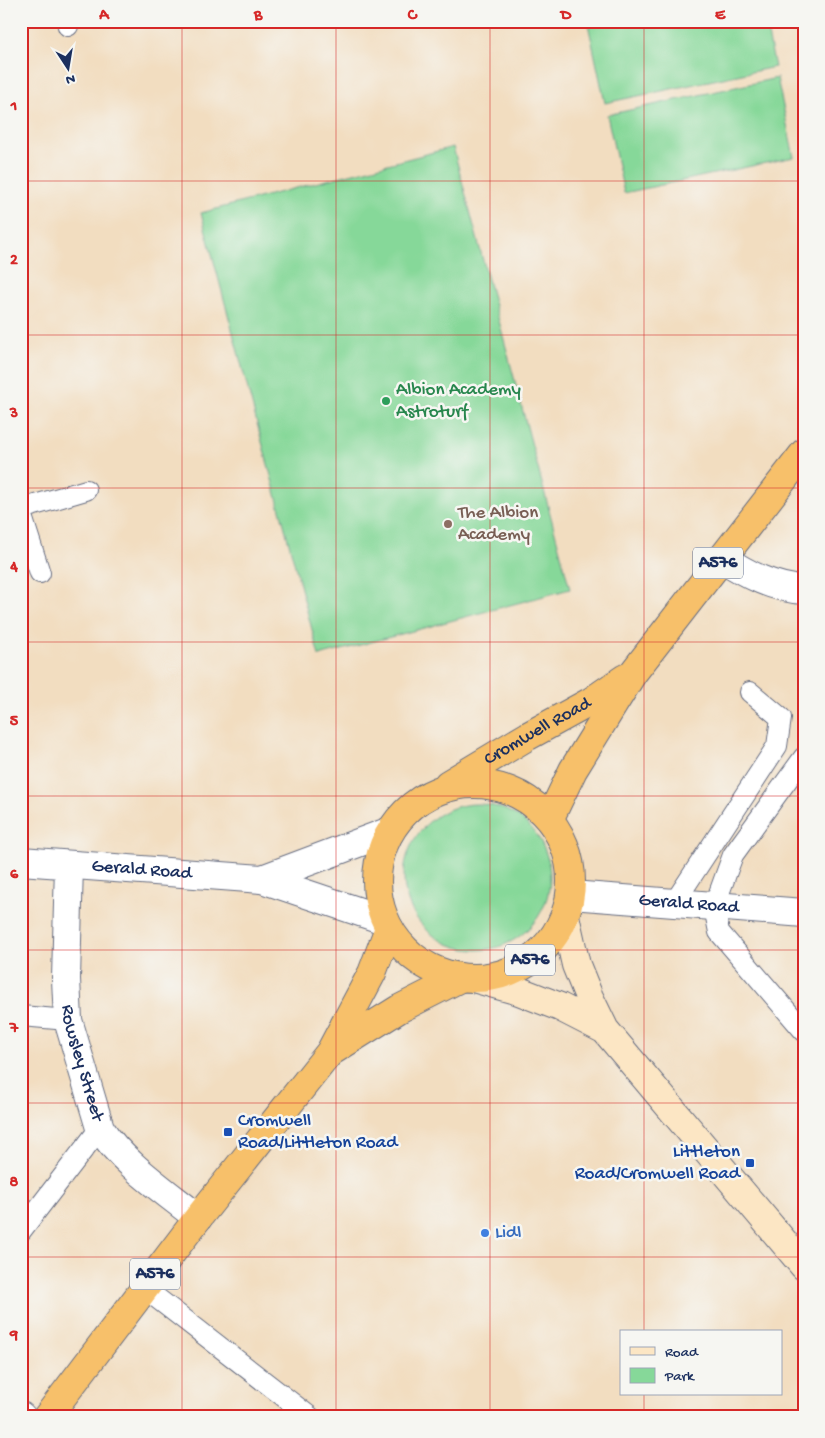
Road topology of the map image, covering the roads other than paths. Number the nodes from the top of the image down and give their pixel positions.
1 (804, 453) edge
2 (86, 490) dead end
3 (21, 509) edge
4 (21, 513) edge
5 (722, 558) junction
6 (40, 573) dead end
7 (804, 590) edge
8 (633, 673) junction
9 (750, 692) dead end
10 (804, 757) edge
11 (442, 788) junction
12 (550, 818) junction
13 (390, 831) junction
14 (21, 861) edge
15 (69, 864) junction
16 (262, 879) junction
17 (674, 903) junction
18 (568, 905) junction
19 (714, 907) junction
20 (804, 913) edge
21 (386, 924) junction
22 (467, 979) junction
23 (21, 1016) edge
24 (68, 1020) junction
25 (605, 1030) junction
26 (804, 1031) edge
27 (330, 1052) junction
28 (100, 1128) junction
29 (198, 1218) junction
30 (21, 1231) edge
31 (802, 1259) edge
32 (144, 1288) junction
33 (46, 1417) edge
34 (310, 1417) edge

1 - 5 highway, Cromwell Road / A576
2 - 3 lane
4 - 6 lane
5 - 7 street
5 - 8 highway, Cromwell Road / A576
8 - 11 highway, Cromwell Road / A576
8 - 12 highway, Cromwell Road / A576
9 - 17 lane
10 - 19 lane
11 - 12 highway, A576
11 - 13 highway, A576
12 - 18 highway, A576
13 - 16 street, Gerald Road
13 - 21 highway, A576
14 - 15 street, Gerald Road
15 - 16 street, Gerald Road
15 - 24 street, Rowsley Street
16 - 21 street, Gerald Road
17 - 18 street, Gerald Road
17 - 19 street, Gerald Road
18 - 22 highway, A576
18 - 25 street
19 - 20 street, Gerald Road
19 - 26 lane
21 - 22 highway, A576
21 - 27 highway, A576
22 - 25 street
22 - 27 highway, A576
23 - 24 lane
24 - 28 street, Rowsley Street
25 - 31 street
27 - 29 highway, A576
28 - 29 street, Rowsley Street
28 - 30 lane
29 - 32 highway, A576
32 - 33 highway, A576
32 - 34 lane

